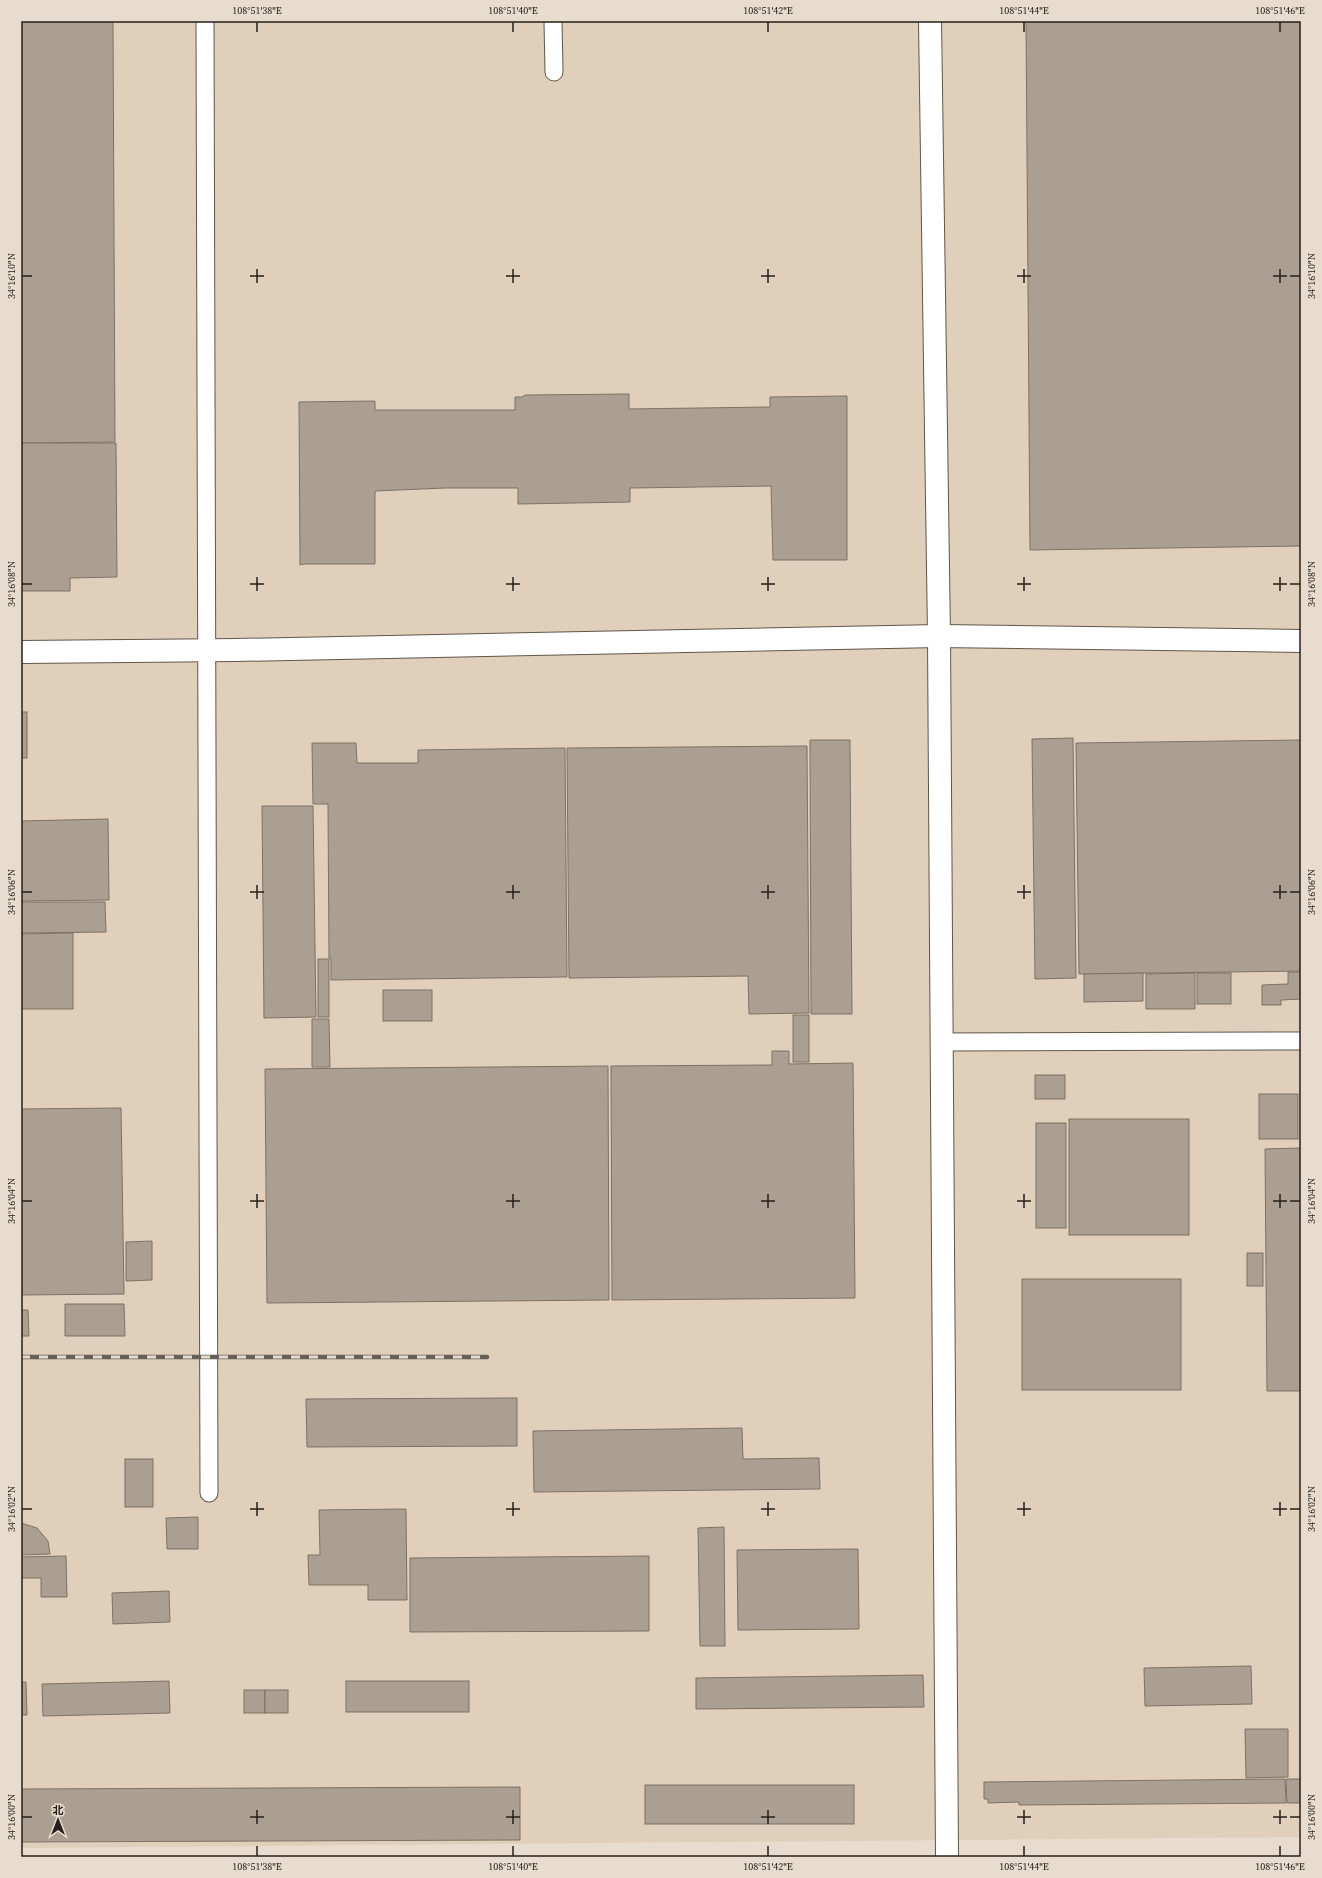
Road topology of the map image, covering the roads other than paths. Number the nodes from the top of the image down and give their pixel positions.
1 (205, 21) edge
2 (554, 21) edge
3 (930, 21) edge
4 (554, 72) dead end
5 (939, 636) junction
6 (1301, 641) edge
7 (206, 650) junction
8 (21, 652) edge
9 (1301, 1041) edge
10 (941, 1042) junction
11 (209, 1493) dead end
12 (947, 1857) edge

1 - 7 lane
2 - 4 lane
3 - 5 street
5 - 6 street
5 - 7 street
5 - 10 street
7 - 8 street
7 - 11 lane
9 - 10 lane
10 - 12 street

